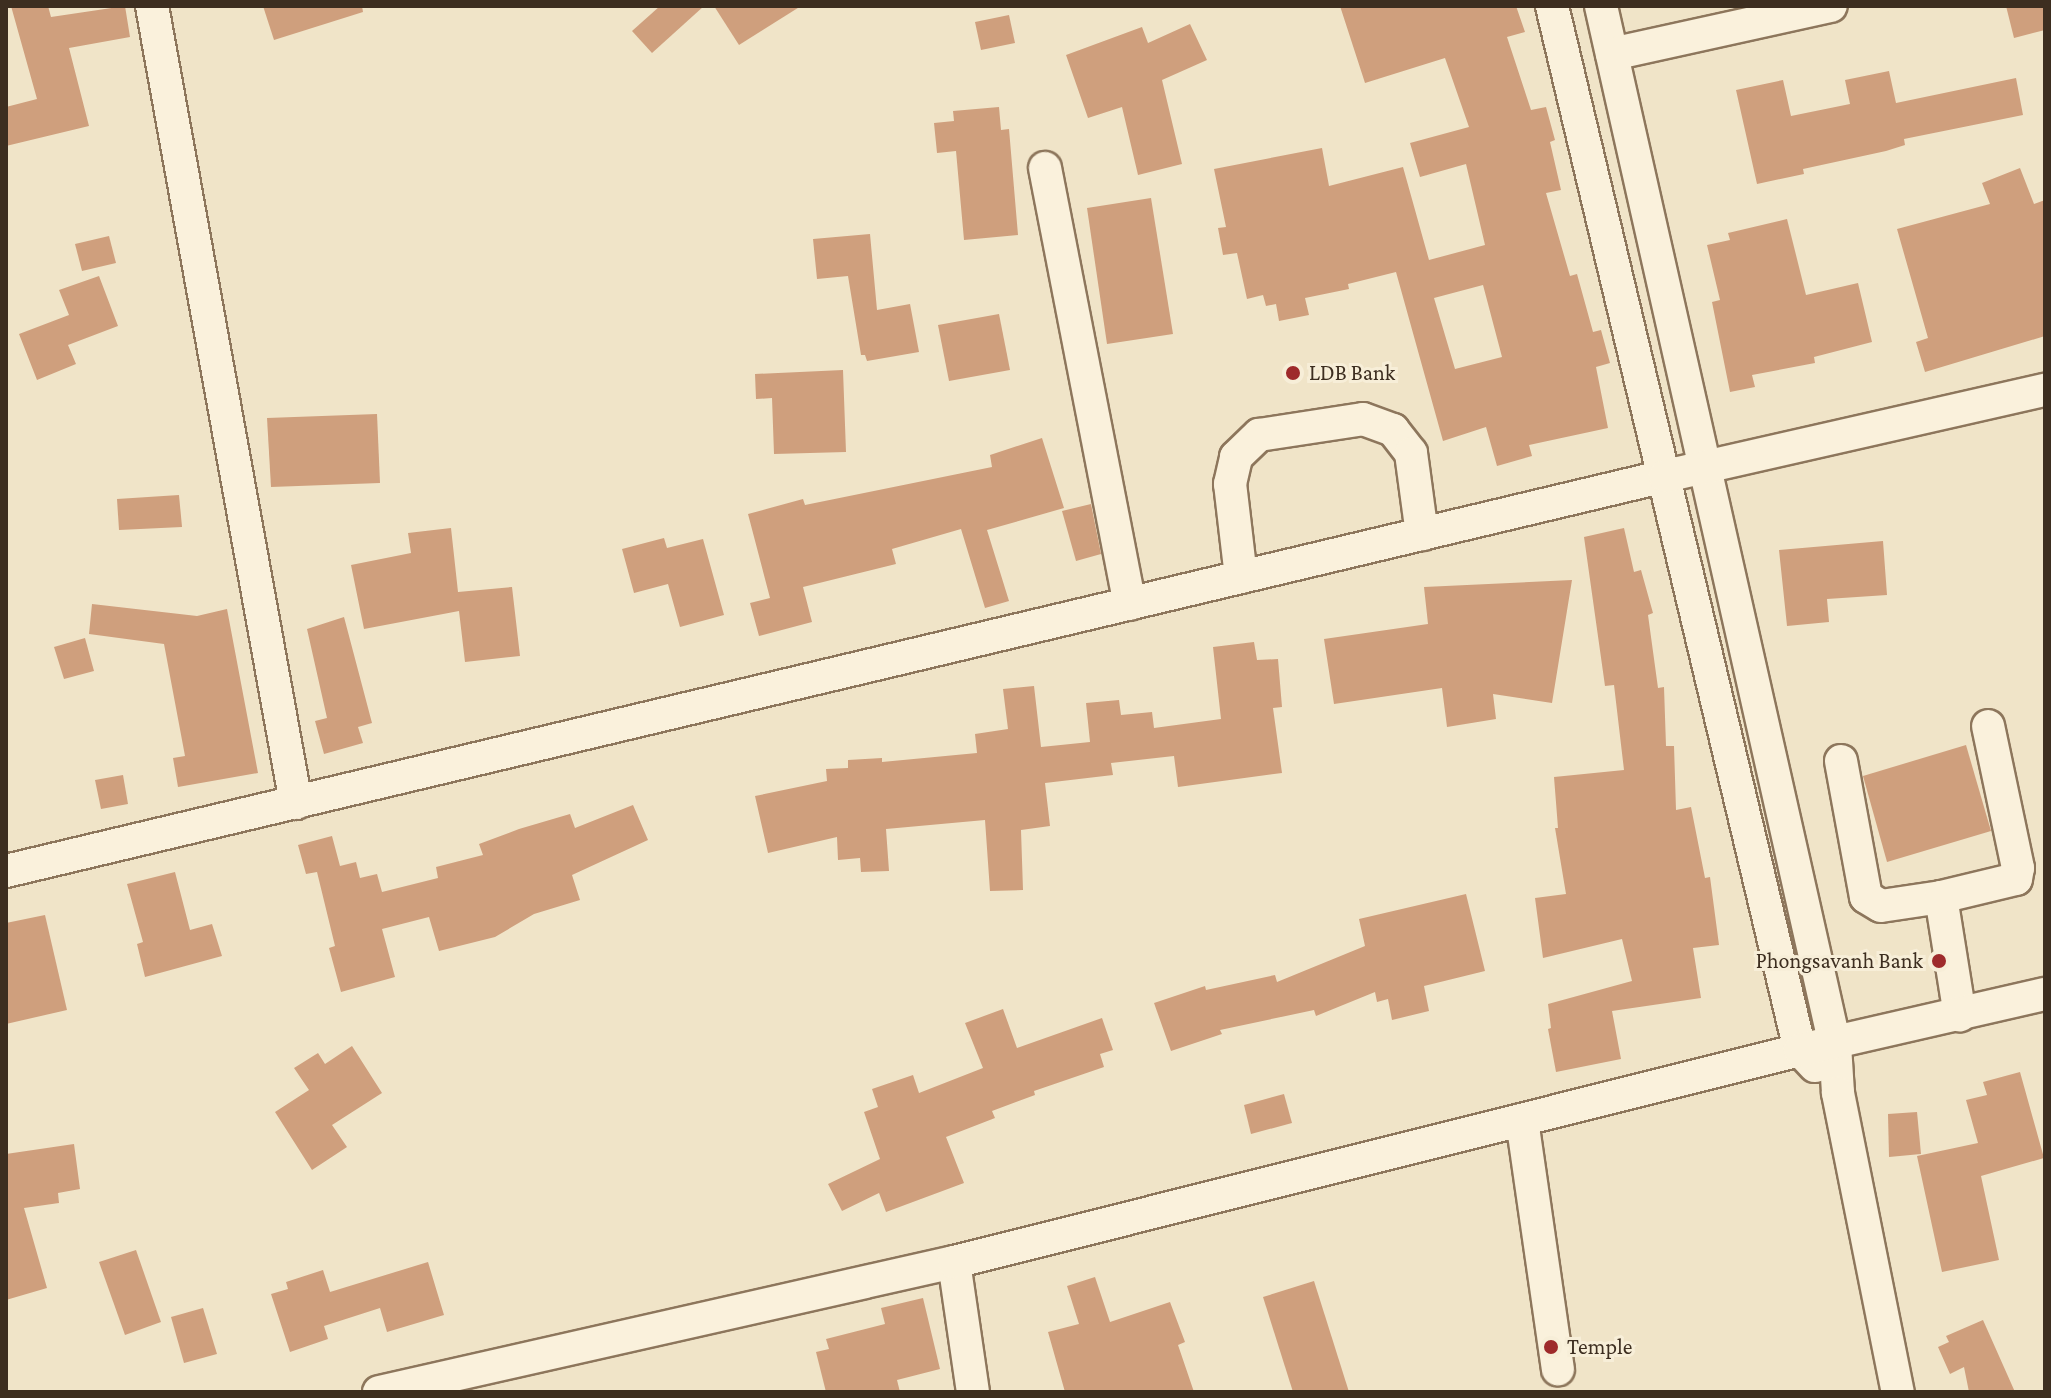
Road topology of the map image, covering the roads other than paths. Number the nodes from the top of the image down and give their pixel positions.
1 (152, 6) edge
2 (1552, 6) edge
3 (1601, 6) edge
4 (1831, 6) edge
5 (1612, 54) junction
6 (1045, 168) dead end
7 (2045, 390) edge
8 (1708, 467) junction
9 (1665, 476) junction
10 (1422, 534) junction
11 (1241, 577) junction
12 (1130, 604) junction
13 (1988, 726) dead end
14 (1841, 761) dead end
15 (296, 803) junction
16 (6, 871) edge
17 (1941, 897) junction
18 (2045, 994) edge
19 (1960, 1015) junction
20 (1835, 1045) junction
21 (1800, 1050) junction
22 (1838, 1093) junction
23 (1522, 1120) junction
24 (954, 1262) junction
25 (1558, 1369) dead end
26 (379, 1392) edge
27 (973, 1392) edge
28 (1898, 1392) edge

1 - 15 street
2 - 9 street
3 - 5 street
4 - 5 street
5 - 8 street
6 - 12 street
7 - 8 street
8 - 9 street
8 - 20 street
9 - 10 street
9 - 21 street
10 - 11 street
10 - 11 street
11 - 12 street
12 - 15 street
13 - 17 street
14 - 17 street
15 - 16 street
17 - 19 street
18 - 19 street
19 - 20 street
20 - 21 street
20 - 22 street
21 - 22 street
21 - 23 street
22 - 28 street
23 - 24 street
23 - 25 street
24 - 26 street
24 - 27 street

